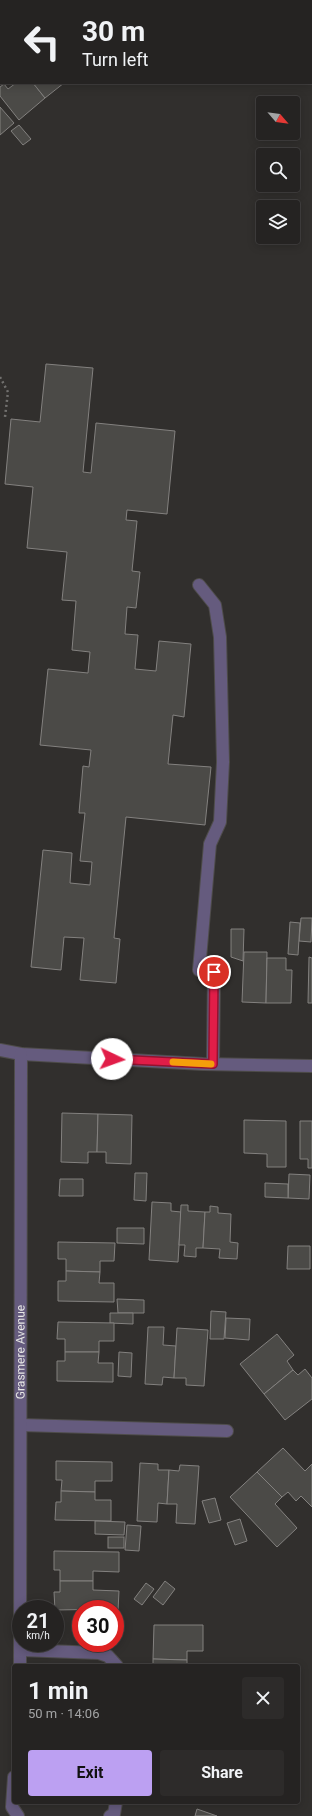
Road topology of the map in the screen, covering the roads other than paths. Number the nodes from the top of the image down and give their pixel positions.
1 (199, 585) dead end
2 (0, 1050) edge
3 (21, 1054) junction
4 (213, 1064) junction
5 (312, 1066) edge
6 (21, 1425) junction
7 (227, 1431) dead end
8 (21, 1600) edge
9 (21, 1652) edge
10 (60, 1652) edge
11 (20, 1664) edge
12 (115, 1664) edge
13 (12, 1804) edge
14 (116, 1804) edge
15 (18, 1816) edge
16 (110, 1816) edge

1 - 4 street
2 - 3 street
3 - 4 street
3 - 6 street, Grasmere Avenue
4 - 5 street
6 - 7 street
6 - 8 street, Grasmere Avenue
9 - 11 street, Grasmere Avenue
10 - 12 street
13 - 15 street
14 - 16 street

